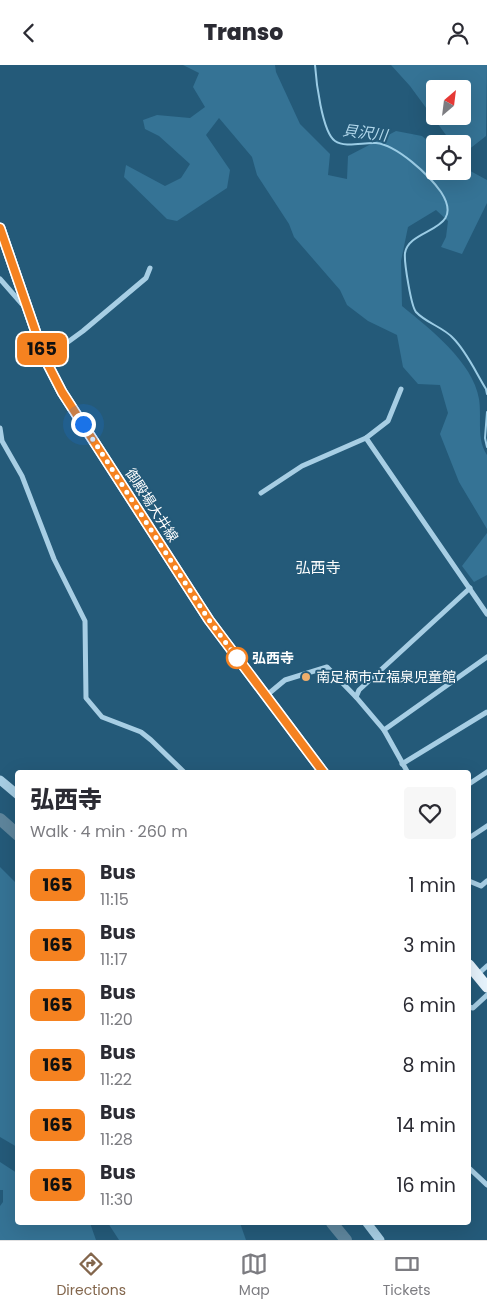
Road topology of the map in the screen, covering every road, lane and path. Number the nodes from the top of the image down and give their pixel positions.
1 (0, 228) edge
2 (150, 268) dead end
3 (0, 279) edge
4 (28, 310) junction
5 (45, 359) junction
6 (401, 389) dead end
7 (0, 428) edge
8 (366, 438) junction
9 (261, 493) dead end
10 (470, 588) junction
11 (487, 614) edge
12 (487, 657) edge
13 (266, 696) junction
14 (356, 697) junction
15 (487, 713) edge
16 (384, 730) junction
17 (402, 764) junction
18 (182, 770) edge
19 (322, 770) edge
20 (406, 770) edge
21 (487, 772) edge
22 (0, 779) edge
23 (471, 783) edge
24 (15, 792) edge
25 (487, 826) edge
26 (471, 837) edge
27 (487, 881) edge
28 (471, 882) edge
29 (487, 966) edge
30 (471, 968) edge
31 (476, 975) junction
32 (487, 987) edge
33 (487, 995) edge
34 (471, 1008) edge
35 (471, 1170) edge
36 (487, 1185) edge
37 (369, 1225) edge
38 (380, 1240) edge

1 - 4 main road, 御殿場大井線
2 - 5 street
3 - 4 street
4 - 5 main road, 御殿場大井線
5 - 13 main road, 御殿場大井線
6 - 8 street
7 - 18 street
8 - 9 street
8 - 10 street
10 - 11 street
10 - 14 street
12 - 16 street
13 - 14 street
13 - 19 main road, 御殿場大井線
14 - 16 street
15 - 17 street
16 - 17 street
17 - 20 street
21 - 23 street
22 - 24 street
25 - 26 street
27 - 28 street
29 - 31 street
30 - 31 main road
31 - 32 main road
33 - 34 street
35 - 36 street
37 - 38 street

